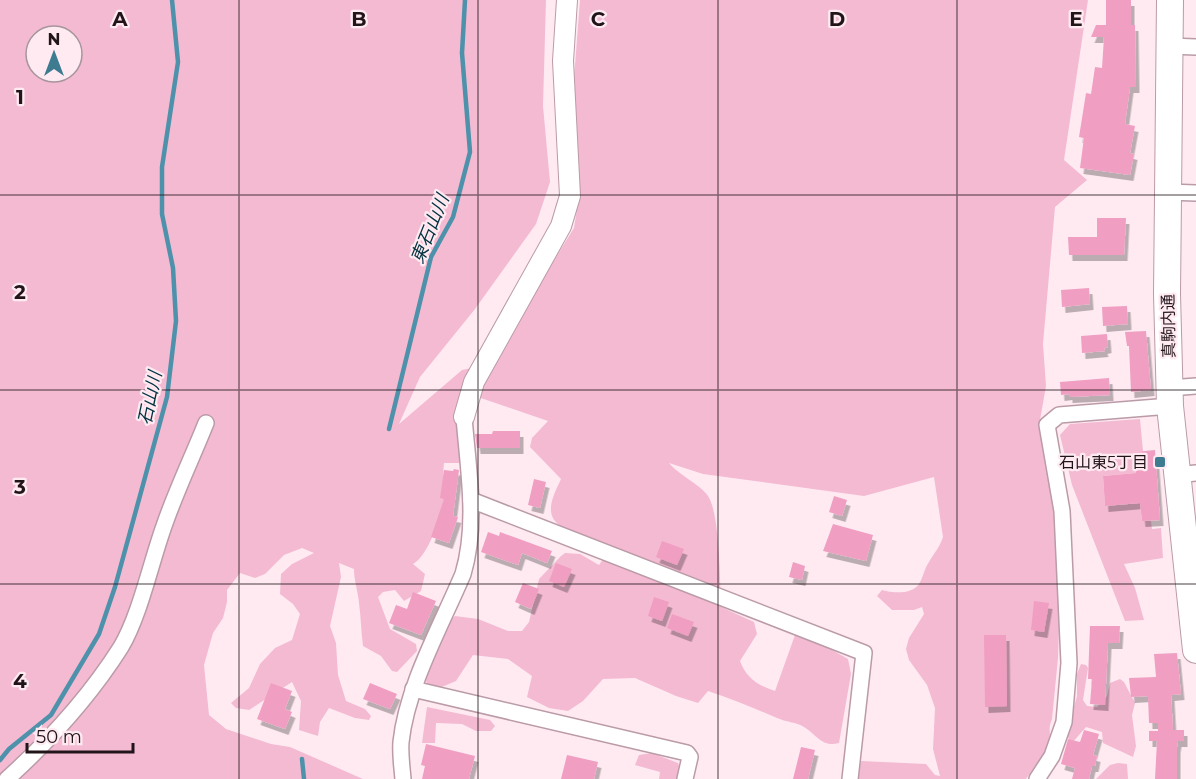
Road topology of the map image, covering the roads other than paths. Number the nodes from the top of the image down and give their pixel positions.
1 (567, 0) edge
2 (1170, 0) edge
3 (1169, 46) junction
4 (1196, 47) edge
5 (1168, 192) junction
6 (1196, 193) edge
7 (1196, 386) edge
8 (1170, 397) junction
9 (464, 417) joint
10 (206, 423) dead end
11 (1186, 474) edge
12 (471, 500) junction
13 (1192, 567) edge
14 (1196, 650) edge
15 (413, 689) junction
16 (7, 779) edge
17 (403, 779) edge
18 (685, 779) edge
19 (850, 779) edge
20 (1037, 779) edge

1 - 9 street
2 - 3 highway, 真駒内通
3 - 4 street
3 - 5 highway, 真駒内通
5 - 6 street
5 - 8 highway, 真駒内通
7 - 8 street
8 - 11 highway, 真駒内通
8 - 20 street
9 - 12 street
10 - 16 street
11 - 13 highway, 真駒内通
12 - 15 street
12 - 19 street
13 - 14 highway, 真駒内通
15 - 17 street
15 - 18 street

